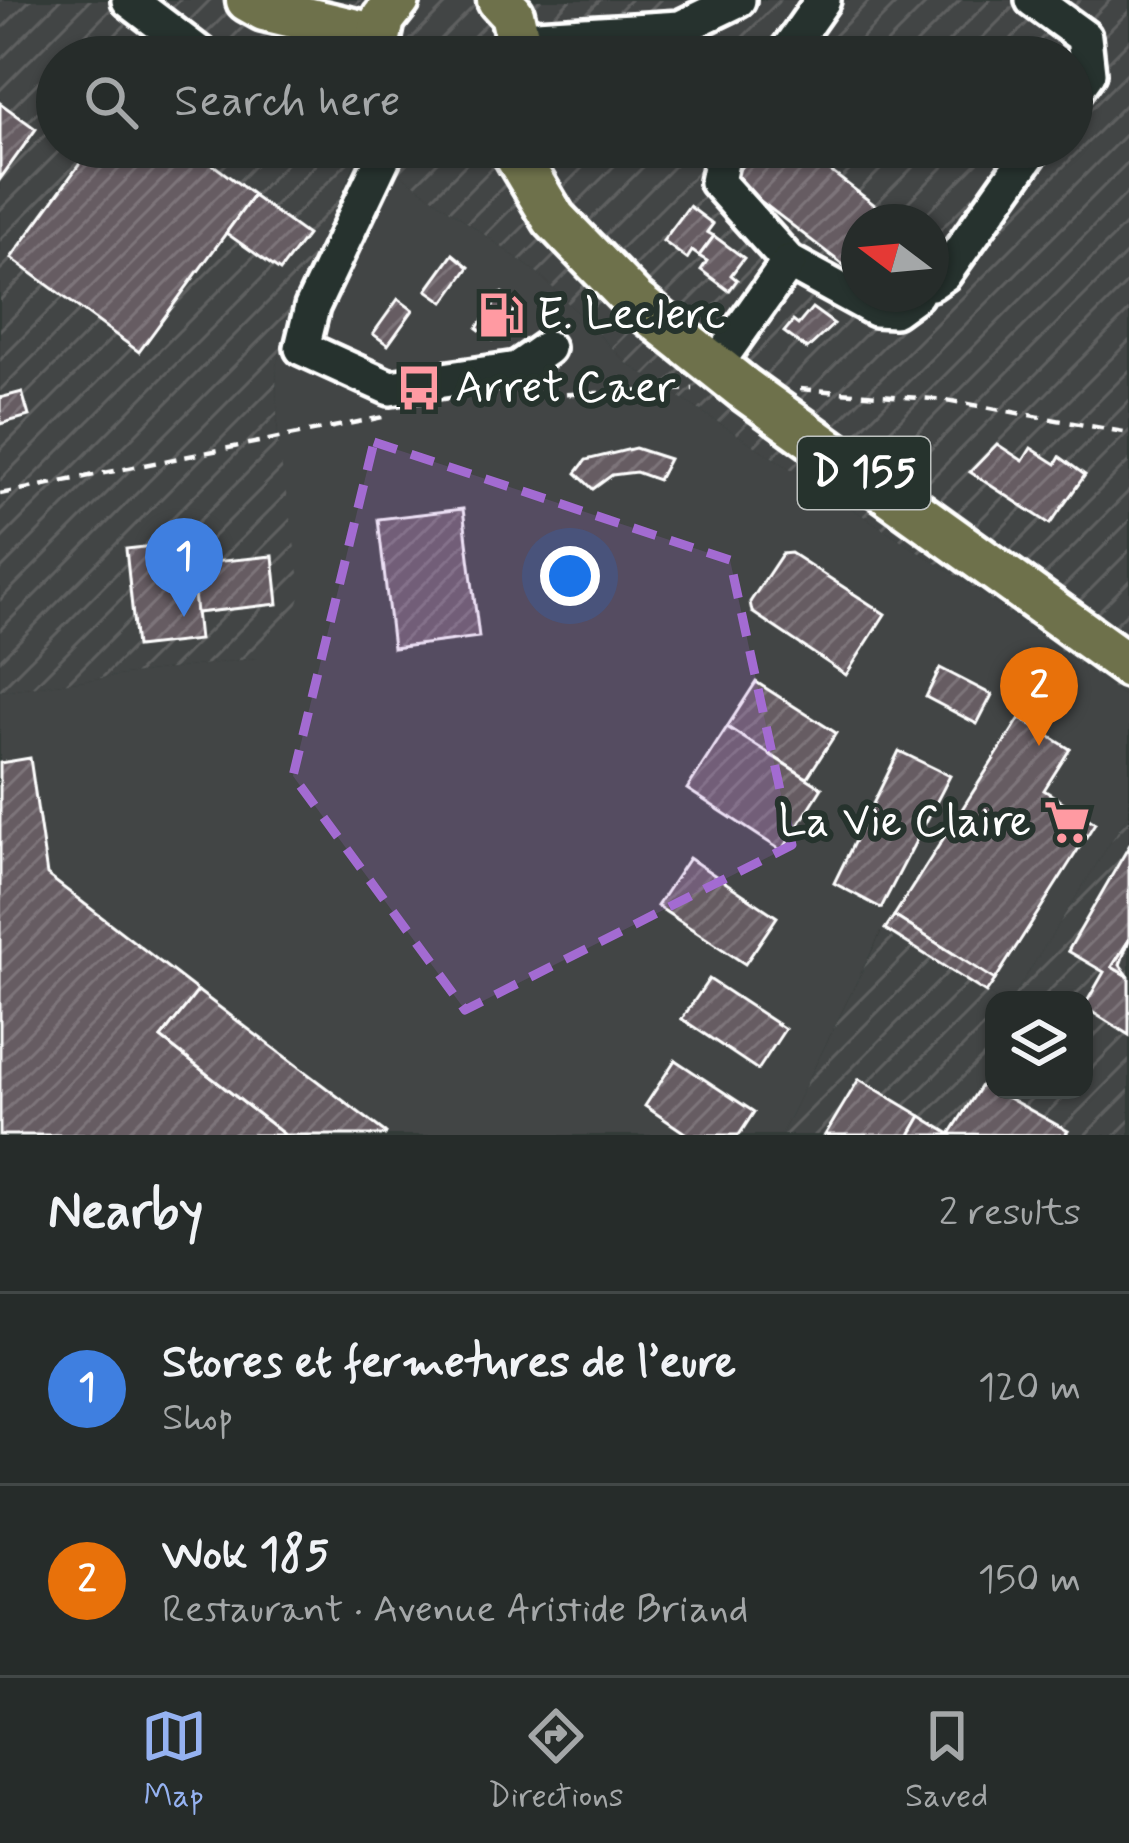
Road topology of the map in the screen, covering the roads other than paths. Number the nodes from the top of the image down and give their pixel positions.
1 (129, 0) edge
2 (248, 0) edge
3 (500, 0) edge
4 (738, 0) edge
5 (823, 0) edge
6 (1033, 0) edge
7 (678, 14) edge
8 (383, 31) edge
9 (176, 36) edge
10 (516, 36) edge
11 (576, 36) edge
12 (798, 36) edge
13 (1083, 36) edge
14 (378, 168) edge
15 (524, 168) edge
16 (720, 168) edge
17 (1019, 168) edge
18 (789, 262) junction
19 (949, 267) edge
20 (841, 290) edge
21 (548, 348) dead end
22 (729, 377) junction
23 (1129, 666) edge

1 - 9 lane
2 - 8 main road
3 - 10 main road
4 - 7 lane
5 - 12 lane
6 - 13 lane
7 - 11 lane
14 - 21 lane
15 - 22 main road, D 155
16 - 18 lane
17 - 19 lane
18 - 20 lane
18 - 22 lane
22 - 23 main road, D 155

